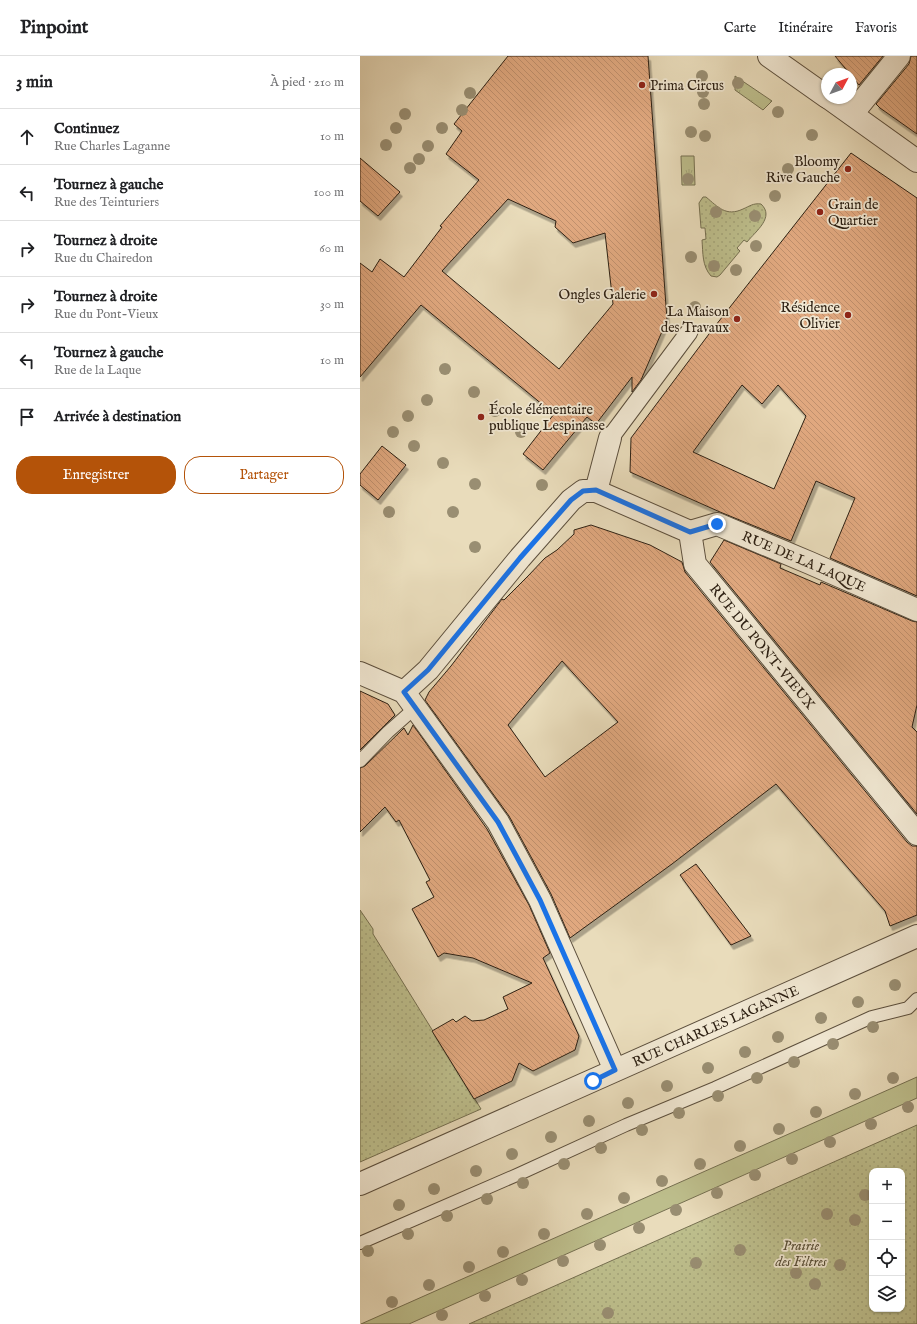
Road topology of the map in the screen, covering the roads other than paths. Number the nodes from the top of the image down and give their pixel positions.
1 (769, 56) edge
2 (899, 56) edge
3 (821, 92) edge
4 (838, 104) edge
5 (852, 114) junction
6 (917, 161) edge
7 (689, 332) dead end
8 (610, 438) joint
9 (596, 490) junction
10 (690, 532) junction
11 (917, 610) edge
12 (361, 675) edge
13 (410, 700) junction
14 (360, 761) edge
15 (917, 834) edge
16 (917, 936) edge
17 (917, 999) edge
18 (615, 1070) junction
19 (360, 1184) edge
20 (360, 1243) edge

1 - 3 street
2 - 5 street
4 - 5 street
5 - 6 street
7 - 8 street
8 - 9 street
9 - 10 street
9 - 13 street
10 - 11 street, RUE DE LA LAQUE
10 - 15 street, RUE DU PONT-VIEUX
12 - 13 street
13 - 14 lane
13 - 18 street
16 - 18 street, RUE CHARLES LAGANNE
17 - 20 lane
18 - 19 street, RUE CHARLES LAGANNE

